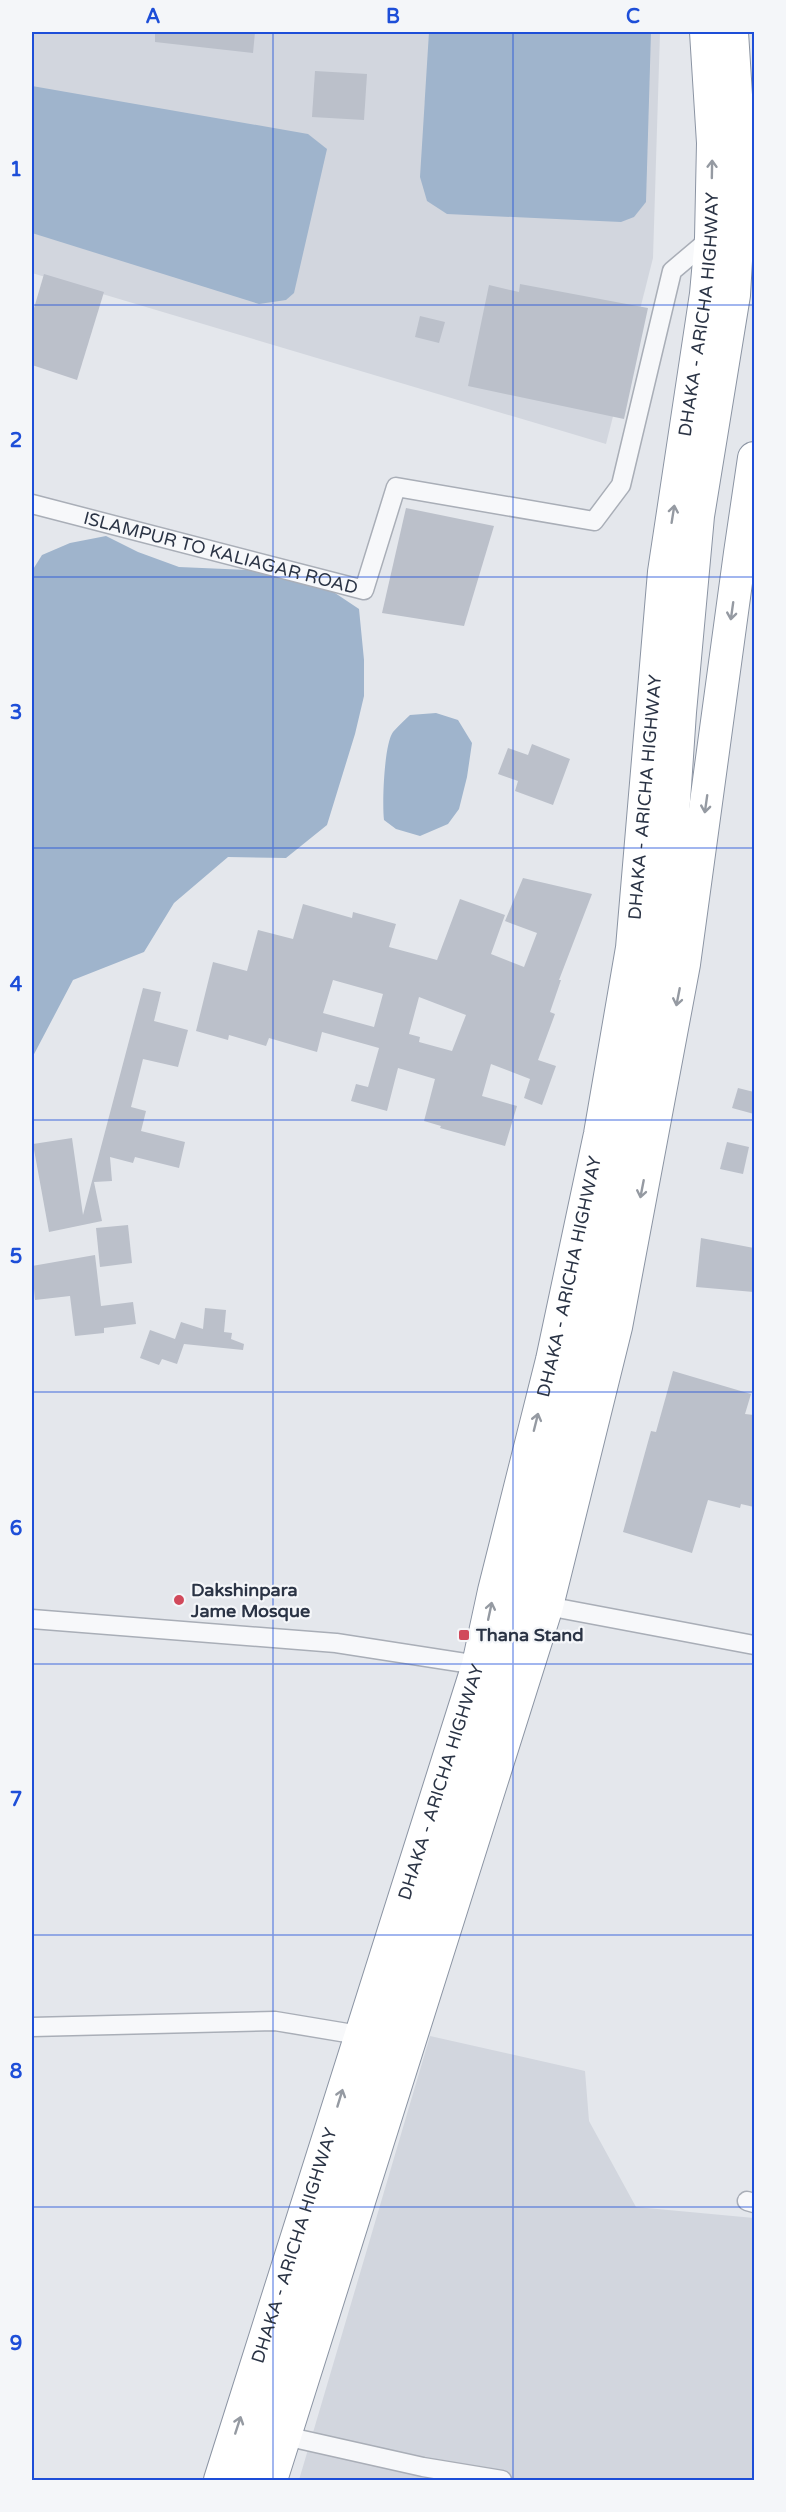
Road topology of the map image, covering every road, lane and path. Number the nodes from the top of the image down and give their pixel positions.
1 (706, 32) edge
2 (732, 32) edge
3 (711, 238) junction
4 (754, 458) edge
5 (32, 504) edge
6 (678, 576) junction
7 (547, 1606) junction
8 (32, 1619) edge
9 (754, 1645) edge
10 (478, 1665) junction
11 (32, 2027) edge
12 (359, 2035) junction
13 (285, 2436) junction
14 (421, 2474) edge
15 (220, 2481) edge
16 (243, 2481) edge
17 (271, 2481) edge
18 (502, 2481) edge

3 -> 1 highway, DHAKA - ARICHA HIGHWAY
2 - 6 highway
3 - 5 street, ISLAMPUR TO KALIAGAR ROAD
6 -> 3 highway, DHAKA - ARICHA HIGHWAY
4 -> 7 highway
10 -> 6 highway, DHAKA - ARICHA HIGHWAY
6 - 16 highway
7 - 9 street
7 - 13 highway
8 - 10 street
10 - 12 highway, DHAKA - ARICHA HIGHWAY
11 - 12 street
15 -> 12 highway, DHAKA - ARICHA HIGHWAY
13 - 14 street
13 - 17 highway
14 - 18 street

